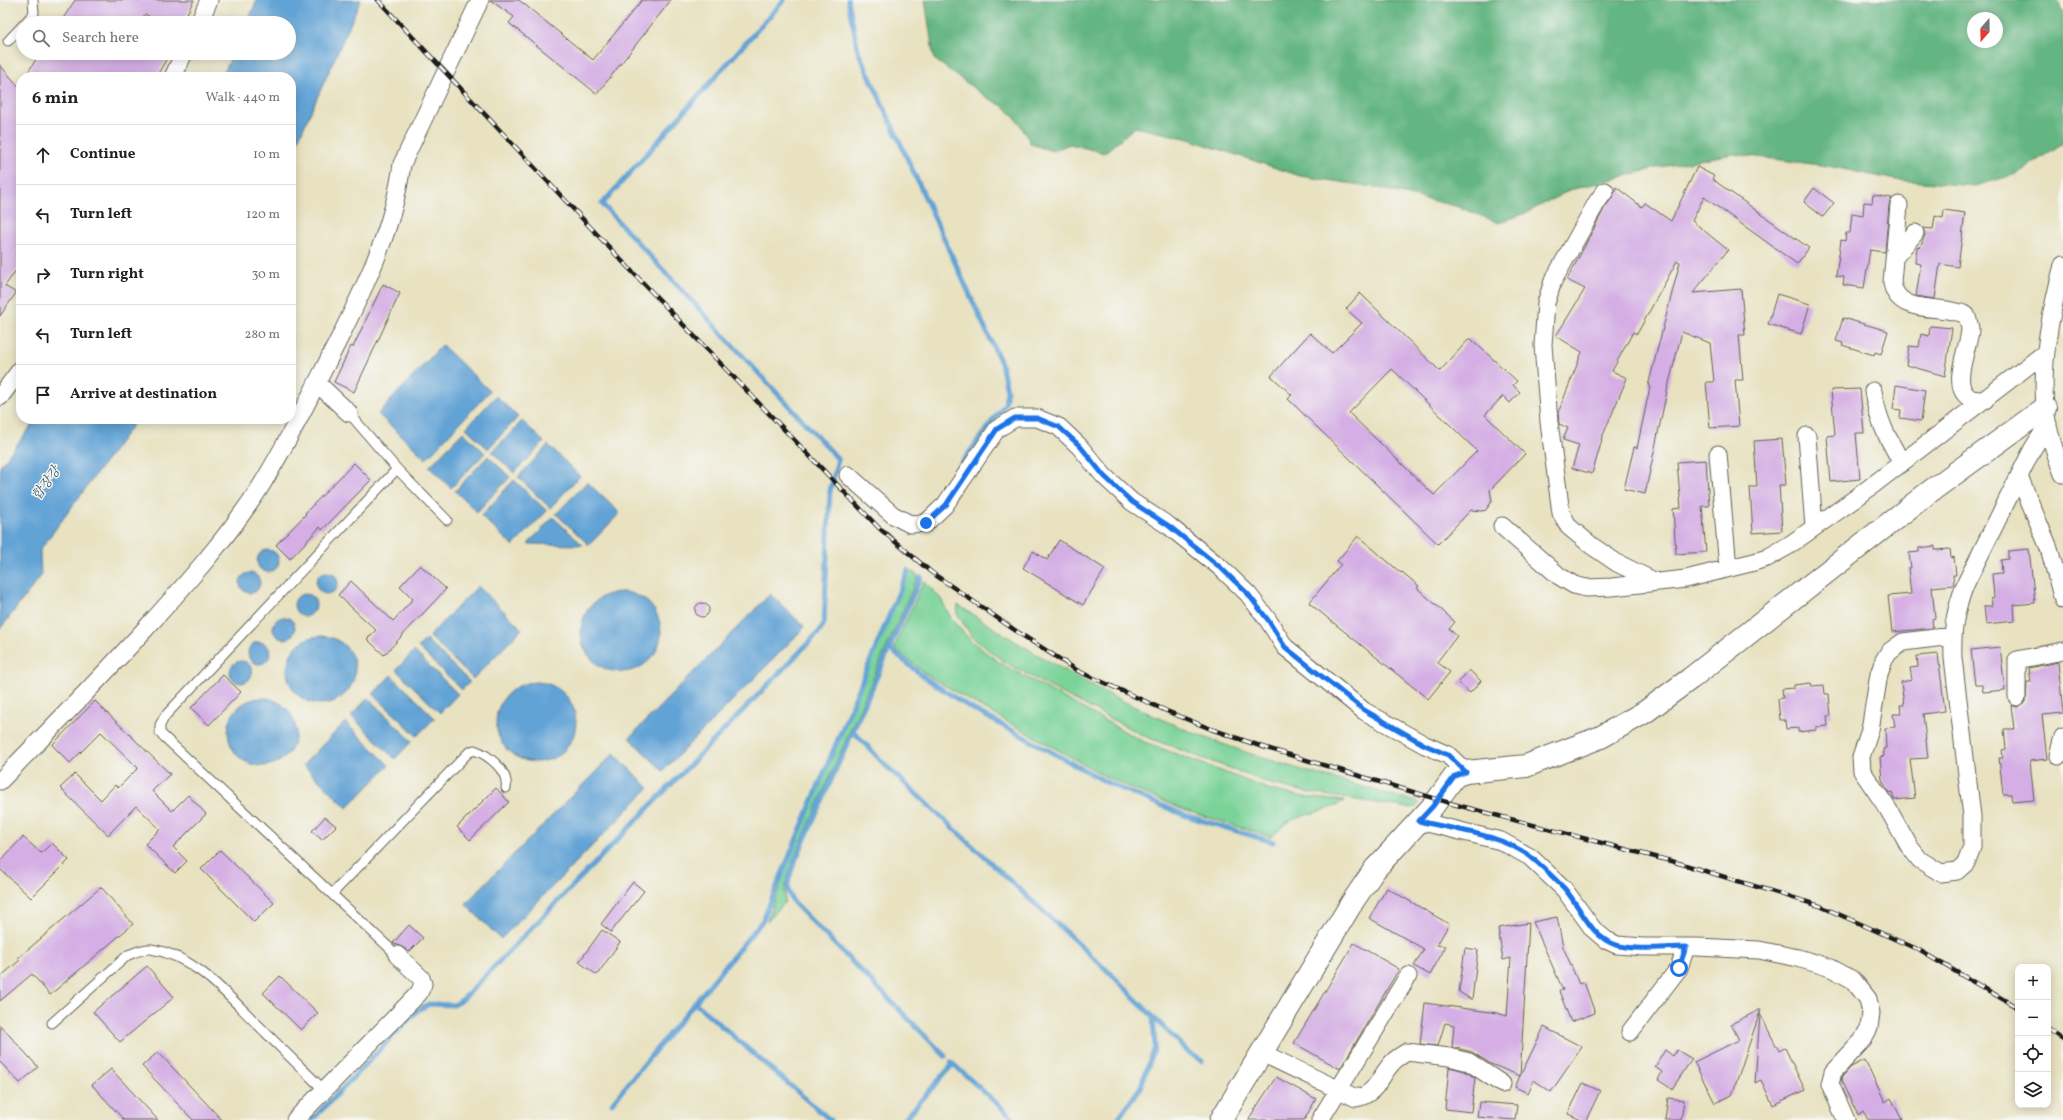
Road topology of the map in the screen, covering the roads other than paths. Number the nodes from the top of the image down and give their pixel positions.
1 (33, 0) edge
2 (210, 0) edge
3 (480, 0) edge
4 (31, 16) edge
5 (202, 16) edge
6 (16, 32) edge
7 (8, 41) dead end
8 (181, 60) edge
9 (175, 72) edge
10 (1605, 191) dead end
11 (1899, 205) dead end
12 (1915, 233) dead end
13 (1894, 258) junction
14 (2063, 265) edge
15 (2046, 352) junction
16 (16, 376) edge
17 (317, 383) junction
18 (1873, 391) dead end
19 (0, 397) edge
20 (1985, 400) junction
21 (350, 413) joint
22 (2046, 416) junction
23 (296, 421) edge
24 (294, 424) edge
25 (1807, 436) dead end
26 (1718, 454) dead end
27 (1902, 463) junction
28 (397, 469) junction
29 (2063, 474) edge
30 (848, 475) dead end
31 (2019, 476) junction
32 (447, 520) dead end
33 (1502, 526) dead end
34 (1814, 527) junction
35 (1728, 568) junction
36 (1656, 582) junction
37 (2063, 600) edge
38 (1952, 636) junction
39 (2063, 651) edge
40 (2017, 697) dead end
41 (2063, 737) edge
42 (2058, 756) dead end
43 (1466, 772) junction
44 (0, 781) edge
45 (506, 788) dead end
46 (1419, 821) junction
47 (332, 894) junction
48 (1686, 947) junction
49 (397, 955) joint
50 (1408, 976) dead end
51 (52, 1023) dead end
52 (1630, 1032) dead end
53 (1262, 1053) junction
54 (1502, 1084) dead end
55 (324, 1090) junction
56 (1338, 1091) junction
57 (295, 1120) edge
58 (1221, 1120) edge
59 (1320, 1120) edge
60 (1846, 1120) edge

1 - 4 lane
2 - 5 street
3 - 17 street
6 - 7 lane
8 - 9 street
10 - 36 street
11 - 13 street
12 - 13 street
13 - 20 street
14 - 15 street
15 - 20 street
15 - 22 street
16 - 19 street
17 - 21 street
17 - 23 street
18 - 27 street
20 - 27 street
21 - 28 lane
22 - 29 street
22 - 31 street
22 - 43 street
24 - 44 street
25 - 34 street
26 - 35 street
27 - 34 street
28 - 32 lane
28 - 47 lane
30 - 43 street
31 - 37 street
31 - 38 street
33 - 36 street
34 - 35 street
35 - 36 street
38 - 38 street
39 - 40 street
41 - 42 street
43 - 46 street
45 - 47 lane
46 - 48 street
46 - 53 street
47 - 49 lane
48 - 52 street
48 - 60 street
49 - 55 street
50 - 56 street
51 - 55 lane
53 - 56 street
53 - 58 street
54 - 56 street
55 - 57 street
56 - 59 street

